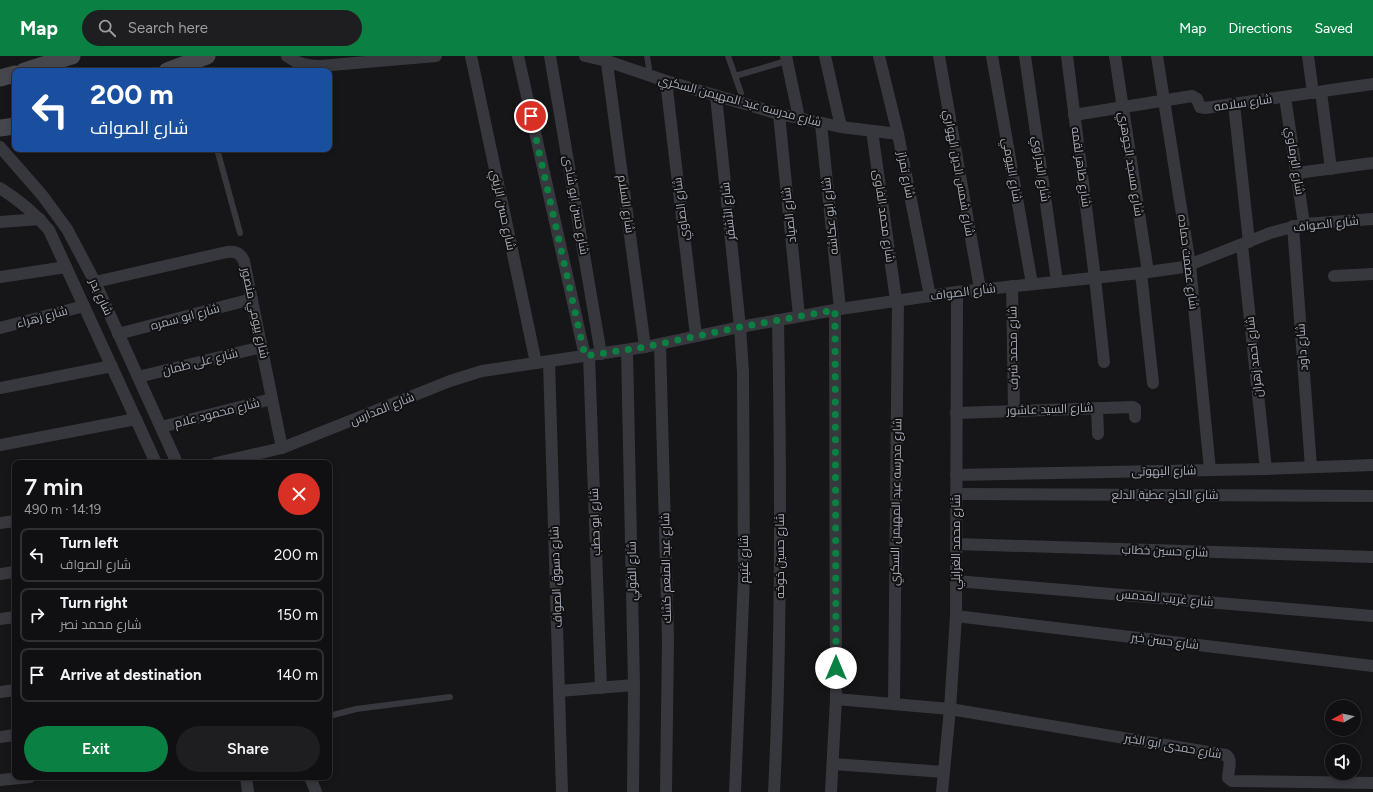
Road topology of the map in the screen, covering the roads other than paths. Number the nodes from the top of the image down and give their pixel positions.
1 (71, 56) edge
2 (287, 56) edge
3 (436, 56) edge
4 (471, 56) edge
5 (518, 56) edge
6 (550, 56) edge
7 (585, 56) edge
8 (647, 56) edge
9 (728, 56) edge
10 (825, 56) edge
11 (879, 56) edge
12 (939, 56) edge
13 (992, 56) edge
14 (1025, 56) edge
15 (1067, 56) edge
16 (1115, 56) edge
17 (1157, 56) edge
18 (1308, 56) edge
19 (606, 58) edge
20 (784, 59) edge
21 (198, 60) edge
22 (33, 68) edge
23 (175, 68) edge
24 (649, 68) dead end
25 (12, 75) edge
26 (735, 76) junction
27 (0, 78) edge
28 (666, 81) junction
29 (1373, 84) edge
30 (1317, 92) junction
31 (741, 93) dead end
32 (716, 96) junction
33 (1285, 97) junction
34 (1164, 101) junction
35 (1234, 104) junction
36 (1123, 107) junction
37 (779, 114) junction
38 (1074, 115) junction
39 (799, 118) junction
40 (821, 124) junction
41 (12, 126) edge
42 (841, 127) junction
43 (0, 128) edge
44 (872, 131) junction
45 (898, 134) junction
46 (0, 147) edge
47 (218, 152) edge
48 (1373, 163) edge
49 (1331, 169) junction
50 (1297, 173) junction
51 (0, 188) edge
52 (40, 219) junction
53 (1373, 219) edge
54 (0, 222) edge
55 (1299, 225) junction
56 (240, 233) dead end
57 (1245, 243) junction
58 (1190, 265) junction
59 (66, 267) junction
60 (1144, 272) junction
61 (1373, 274) edge
62 (1334, 276) dead end
63 (0, 277) edge
64 (1095, 278) junction
65 (1057, 281) junction
66 (95, 282) junction
67 (1032, 284) junction
68 (1012, 286) junction
69 (980, 289) junction
70 (957, 292) junction
71 (930, 296) junction
72 (252, 299) junction
73 (897, 300) junction
74 (84, 306) junction
75 (838, 309) junction
76 (800, 316) junction
77 (778, 320) junction
78 (740, 327) junction
79 (0, 328) edge
80 (118, 334) junction
81 (696, 336) junction
82 (660, 344) junction
83 (262, 347) junction
84 (645, 347) junction
85 (627, 350) junction
86 (592, 355) junction
87 (550, 361) junction
88 (1104, 362) dead end
89 (536, 363) junction
90 (112, 366) junction
91 (138, 378) junction
92 (1153, 383) dead end
93 (0, 388) edge
94 (272, 399) junction
95 (1097, 408) junction
96 (1014, 411) junction
97 (956, 412) junction
98 (1135, 417) dead end
99 (136, 419) junction
100 (161, 427) junction
101 (1098, 434) dead end
102 (0, 445) edge
103 (282, 448) junction
104 (155, 460) edge
105 (176, 460) edge
106 (229, 460) edge
107 (1373, 465) edge
108 (1310, 468) junction
109 (1266, 469) junction
110 (1210, 470) junction
111 (956, 475) junction
112 (956, 494) junction
113 (1373, 496) edge
114 (12, 521) edge
115 (0, 523) edge
116 (956, 544) junction
117 (1373, 557) edge
118 (12, 572) edge
119 (0, 574) edge
120 (956, 581) junction
121 (956, 616) junction
122 (1373, 616) edge
123 (12, 617) edge
124 (0, 619) edge
125 (1373, 666) edge
126 (634, 686) junction
127 (601, 688) junction
128 (12, 690) edge
129 (559, 691) junction
130 (0, 692) edge
131 (450, 697) dead end
132 (836, 699) junction
133 (894, 704) junction
134 (950, 709) junction
135 (332, 715) edge
136 (12, 735) edge
137 (0, 737) edge
138 (833, 764) junction
139 (944, 772) junction
140 (12, 779) edge
141 (0, 780) edge
142 (246, 780) edge
143 (311, 780) edge
144 (1373, 783) edge
145 (248, 792) edge
146 (316, 792) edge
147 (562, 792) edge
148 (634, 792) edge
149 (666, 792) edge
150 (735, 792) edge
151 (774, 792) edge
152 (831, 792) edge
153 (942, 792) edge

1 - 22 main road
2 - 3 street
4 - 89 street, شارع حسن الزيني
5 - 86 street
6 - 86 street, شارع حسن ابو شادى
7 - 19 street, شارع مدرسه عبد المهيمن السكري
8 - 24 lane
9 - 26 lane
10 - 42 street
11 - 45 street, شارع تمراز
12 - 69 street, شارع شمس الدين الهواري
13 - 67 street, شارع البيومي
14 - 65 street, شارع البدراوي
15 - 38 street, شارع طاهر لقمه
16 - 36 street, شارع مسجد الجوهري
17 - 34 street, شارع عصمت حماده
18 - 30 street
19 - 28 street, شارع مدرسه عبد المهيمن السكري
19 - 84 street, شارع السلام
20 - 26 lane
20 - 39 street
21 - 23 main road
25 - 27 main road
26 - 31 lane
28 - 32 street, شارع مدرسه عبد المهيمن السكري
28 - 81 street, شارع الصاوي
29 - 30 street, شارع سلامه
30 - 33 street, شارع سلامه
30 - 49 street
32 - 37 street, شارع مدرسه عبد المهيمن السكري
32 - 78 street, شارع الأشقر
33 - 35 street, شارع سلامه
33 - 50 street, شارع البرماوي
34 - 35 street, شارع سلامه
34 - 36 street, شارع سلامه
34 - 58 street, شارع عصمت حماده
35 - 57 street, شارع احمد زهران
36 - 38 street, شارع سلامه
36 - 60 street, شارع مسجد الجوهري
37 - 39 street, شارع مدرسه عبد المهيمن السكري
37 - 76 street, شارع الصياد
38 - 64 street, شارع طاهر لقمه
39 - 40 street, شارع مدرسه عبد المهيمن السكري
40 - 42 street, شارع مدرسه عبد المهيمن السكري
40 - 75 street, شارع ابو عكاشه
41 - 43 main road
42 - 44 street, شارع مدرسه عبد المهيمن السكري
44 - 45 street, شارع مدرسه عبد المهيمن السكري
44 - 73 street, شارع محمد الفاوى
45 - 71 street, شارع تمراز
46 - 66 street, شارع بدر
47 - 56 lane
48 - 49 street
49 - 50 street
50 - 55 street, شارع البرماوي
51 - 52 street, شارع بدر
52 - 54 street
52 - 59 street, شارع بدر
53 - 55 street, شارع الصواف
55 - 57 street, شارع الصواف
55 - 108 street, شارع داود
57 - 58 street, شارع الصواف
57 - 109 street, شارع احمد زهران
58 - 60 street, شارع الصواف
58 - 110 street, شارع عصمت حماده
59 - 63 street
59 - 74 street, شارع بدر
60 - 64 street, شارع الصواف
60 - 92 street, شارع مسجد الجوهري
61 - 62 street
64 - 65 street, شارع الصواف
64 - 88 street, شارع طاهر لقمه
65 - 67 street, شارع الصواف
66 - 72 street, شارع بيومي منصور
66 - 80 street, شارع بدر
67 - 68 street, شارع الصواف
68 - 69 street, شارع الصواف
68 - 96 street, شارع محمد شرف
69 - 70 street, شارع الصواف
70 - 71 street, شارع الصواف
70 - 97 street, شارع محمد الغرابلي
71 - 73 street, شارع الصواف
72 - 80 street, شارع ابو سمره
72 - 83 street, شارع بيومي منصور
73 - 75 street, شارع الصواف
73 - 133 street, شارع مدرسه عبد المهيمن السكري
74 - 79 street, شارع زهراء
74 - 90 street, شارع بدر
75 - 76 street, شارع الصواف
75 - 132 street, شارع ابو عكاشه
76 - 77 street, شارع الصواف
77 - 78 street, شارع الصواف
77 - 151 street, شارع حسين خوخه
78 - 81 street, شارع الصواف
78 - 150 street, شارع غنيم
80 - 91 street, شارع بدر
81 - 82 street, شارع الصواف
82 - 84 street, شارع الصواف
82 - 149 street, شارع عبد المنعم كشك
83 - 91 street, شارع على طمان
83 - 94 street, شارع بيومي منصور
84 - 85 street, شارع الصواف
85 - 86 street, شارع الصواف
85 - 126 street, شارع الفولي
86 - 87 street, شارع الصواف
86 - 127 street, شارع ابو حطب
87 - 89 street, شارع المدارس
87 - 129 street, شارع دسوق الصواف
89 - 103 street, شارع المدارس
90 - 93 street
90 - 99 street, شارع بدر
91 - 100 street, شارع بدر
94 - 100 street, شارع محمود علام
94 - 103 street, شارع بيومي منصور
95 - 96 street, شارع السيد عاشور
95 - 98 street, شارع السيد عاشور
95 - 101 street
96 - 97 street, شارع السيد عاشور
97 - 111 street, شارع محمد الغرابلي
99 - 102 street
99 - 104 street, شارع بدر
100 - 105 street, شارع بدر
103 - 106 street, شارع المدارس
107 - 108 street, شارع البهوتى
108 - 109 street, شارع البهوتى
109 - 110 street, شارع البهوتى
110 - 111 street, شارع البهوتى
111 - 112 street, شارع محمد الغرابلي
112 - 113 street, شارع الحاج عطية الدلع
112 - 116 street, شارع محمد الغرابلي
114 - 115 street
116 - 117 street, شارع حسين خطاب
116 - 120 street, شارع محمد الغرابلي
118 - 119 street
120 - 121 street, شارع محمد الغرابلي
120 - 122 street, شارع غريب المدمس
121 - 125 street, شارع حسن خير
121 - 134 street, شارع محمد الغرابلي
123 - 124 street
126 - 127 street
126 - 148 street, شارع الفولي
127 - 129 street
128 - 130 street
129 - 147 street, شارع دسوق الصواف
131 - 135 lane
132 - 133 street
132 - 138 street, شارع ابو عكاشه
133 - 134 street
134 - 139 street, شارع محمد الغرابلي
134 - 144 street, شارع حمدى ابو الخير
136 - 137 street
138 - 139 street
138 - 152 street, شارع ابو عكاشه
139 - 153 street, شارع محمد الغرابلي
140 - 141 street
142 - 145 street
143 - 146 street

